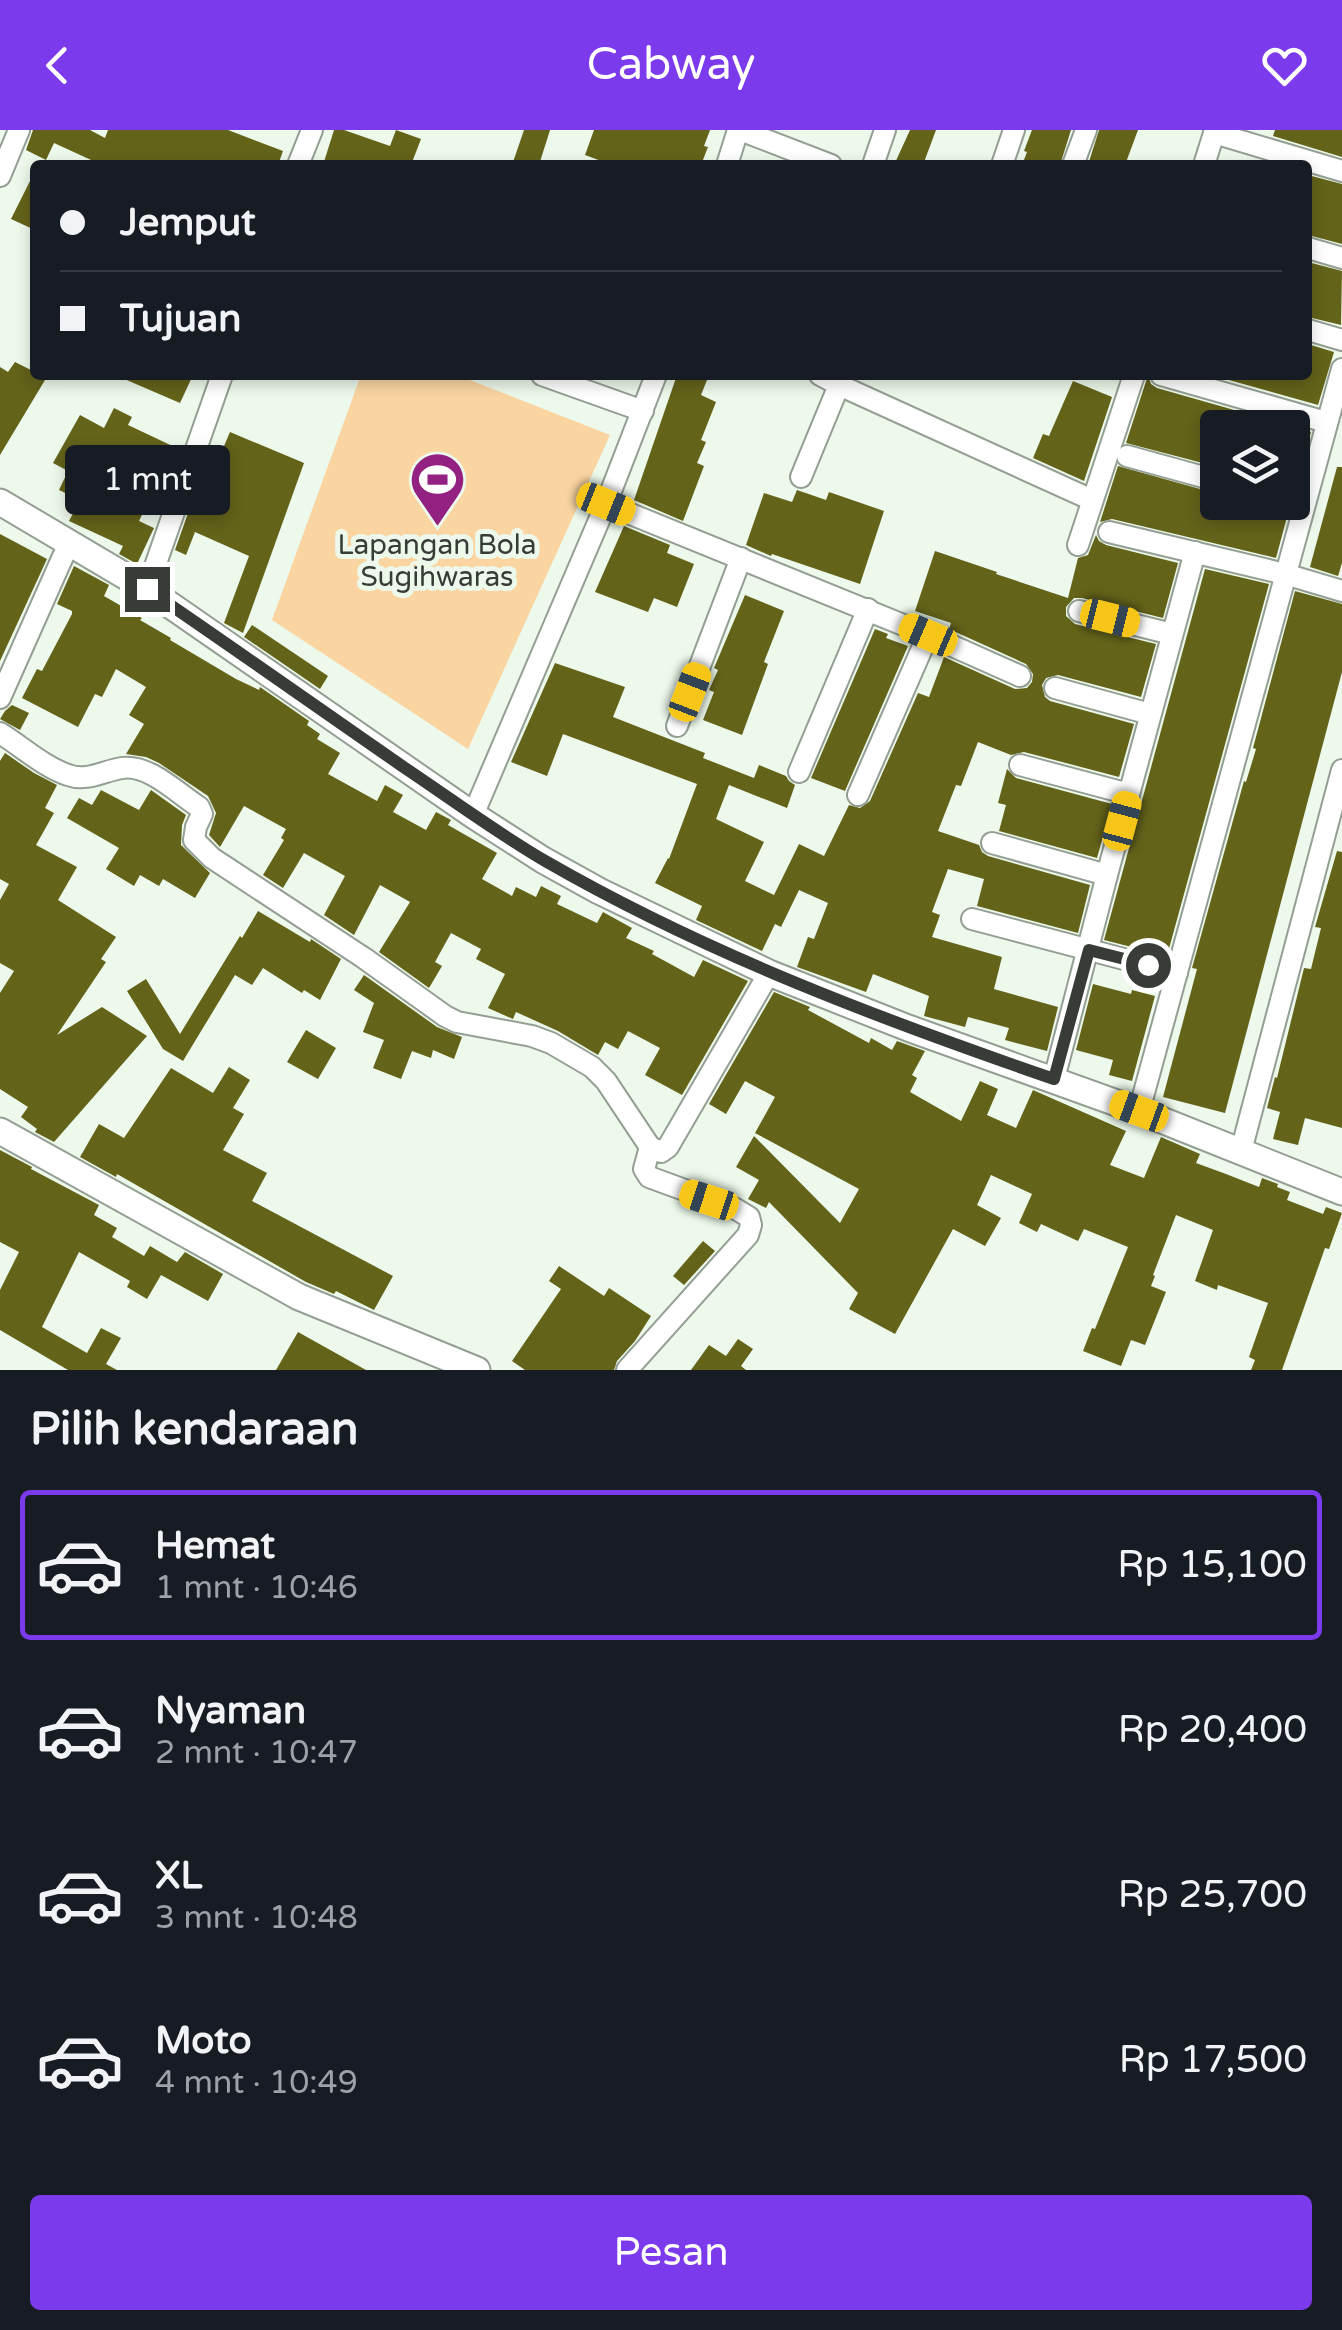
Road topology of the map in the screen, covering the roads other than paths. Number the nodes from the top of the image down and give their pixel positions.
1 (19, 130) edge
2 (312, 130) edge
3 (739, 130) edge
4 (885, 130) edge
5 (1014, 130) edge
6 (1086, 130) edge
7 (1214, 132) edge
8 (300, 160) edge
9 (729, 160) edge
10 (819, 160) edge
11 (875, 160) edge
12 (1004, 160) edge
13 (1075, 160) edge
14 (1206, 160) edge
15 (1306, 160) edge
16 (1312, 162) edge
17 (1342, 171) edge
18 (0, 176) edge
19 (1312, 249) edge
20 (1342, 258) edge
21 (1312, 331) edge
22 (1342, 340) edge
23 (1342, 369) edge
24 (220, 380) edge
25 (556, 380) edge
26 (654, 380) edge
27 (830, 380) edge
28 (1132, 380) edge
29 (1179, 380) edge
30 (840, 385) junction
31 (643, 411) junction
32 (1326, 422) junction
33 (1127, 456) dead end
34 (1310, 468) edge
35 (1200, 475) edge
36 (802, 478) dead end
37 (1092, 500) junction
38 (0, 502) edge
39 (606, 504) junction
40 (1294, 520) edge
41 (1109, 532) dead end
42 (69, 543) junction
43 (1078, 545) dead end
44 (1195, 552) junction
45 (741, 558) junction
46 (1284, 574) junction
47 (147, 589) junction
48 (1342, 591) edge
49 (868, 609) junction
50 (1079, 611) dead end
51 (1172, 634) junction
52 (928, 635) junction
53 (1020, 676) dead end
54 (1054, 688) dead end
55 (2, 689) edge
56 (1150, 714) junction
57 (676, 726) dead end
58 (0, 733) edge
59 (1020, 765) dead end
60 (1342, 770) edge
61 (799, 772) dead end
62 (1129, 794) junction
63 (858, 795) dead end
64 (473, 815) junction
65 (992, 843) dead end
66 (1107, 876) junction
67 (972, 919) dead end
68 (1089, 950) junction
69 (769, 973) junction
70 (1177, 973) junction
71 (1054, 1079) junction
72 (1139, 1111) junction
73 (0, 1131) edge
74 (1240, 1150) junction
75 (647, 1157) junction
76 (1342, 1192) edge
77 (477, 1370) edge
78 (627, 1370) edge

1 - 18 street
2 - 8 street
3 - 9 street
3 - 10 street
4 - 11 street
5 - 12 street
6 - 13 street
7 - 14 street
7 - 15 street
16 - 17 street
19 - 20 street
21 - 22 street
23 - 32 street
24 - 47 street
25 - 31 street
26 - 31 street
27 - 30 street
28 - 37 street
29 - 32 street
30 - 36 street
30 - 37 street
31 - 39 street
32 - 34 street
33 - 35 street
37 - 43 street
38 - 42 street
39 - 45 street
39 - 64 street
40 - 46 street
41 - 44 street
42 - 47 street
42 - 55 street
44 - 46 street
44 - 51 street
45 - 49 street
45 - 57 street
46 - 48 street
46 - 70 street
47 - 64 street
49 - 52 street
49 - 61 street
50 - 51 street
51 - 56 street
52 - 53 street
52 - 63 street
54 - 56 street
56 - 62 street
58 - 75 street
59 - 62 street
60 - 74 street
62 - 66 street
64 - 69 street
65 - 66 street
66 - 68 street
67 - 68 street
68 - 70 street
68 - 71 street
69 - 71 street
69 - 75 street
70 - 72 street
71 - 72 street
72 - 74 street
73 - 77 street
74 - 76 street
75 - 78 street

